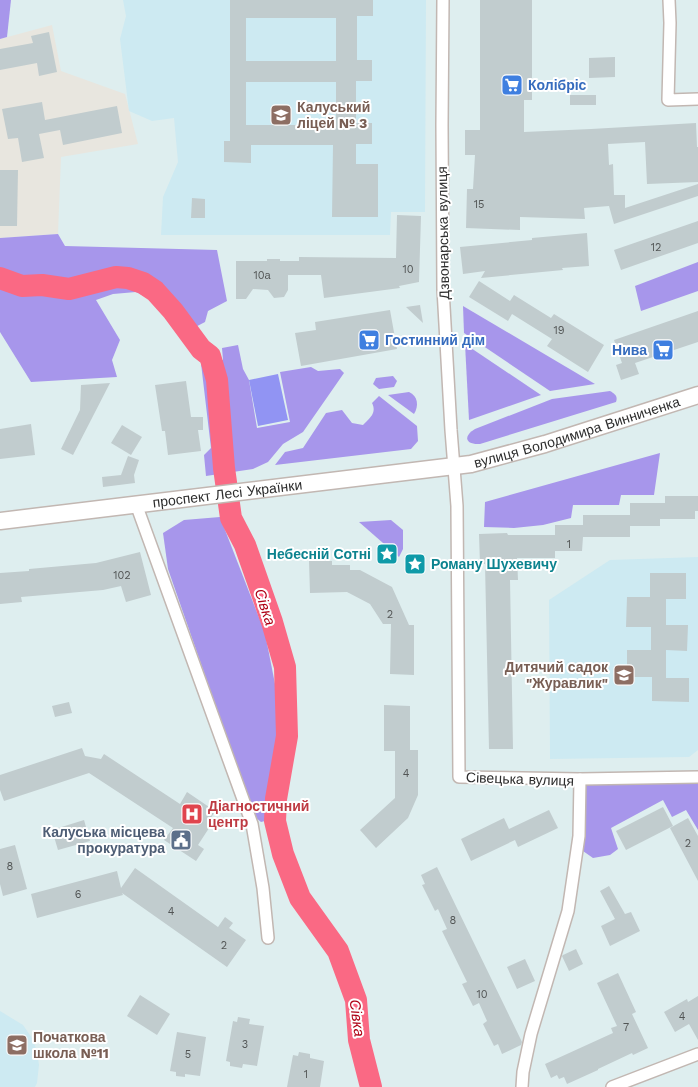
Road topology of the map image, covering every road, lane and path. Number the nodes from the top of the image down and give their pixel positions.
1 (443, 0) edge
2 (669, 0) edge
3 (698, 98) edge
4 (698, 395) edge
5 (454, 466) junction
6 (136, 504) junction
7 (0, 521) edge
8 (698, 777) edge
9 (580, 779) junction
10 (268, 938) dead end
11 (698, 1054) edge
12 (522, 1087) edge
13 (612, 1087) edge

1 - 5 street, Дзвонарська вулиця
2 - 3 street
4 - 5 main road, вулиця Володимира Винниченка
5 - 6 main road, проспект Лесі Українки
5 - 9 street, Сівецька вулиця
6 - 7 main road, проспект Лесі Українки
6 - 10 street
8 - 9 street
9 - 12 street, Сівецька вулиця
11 - 13 street

